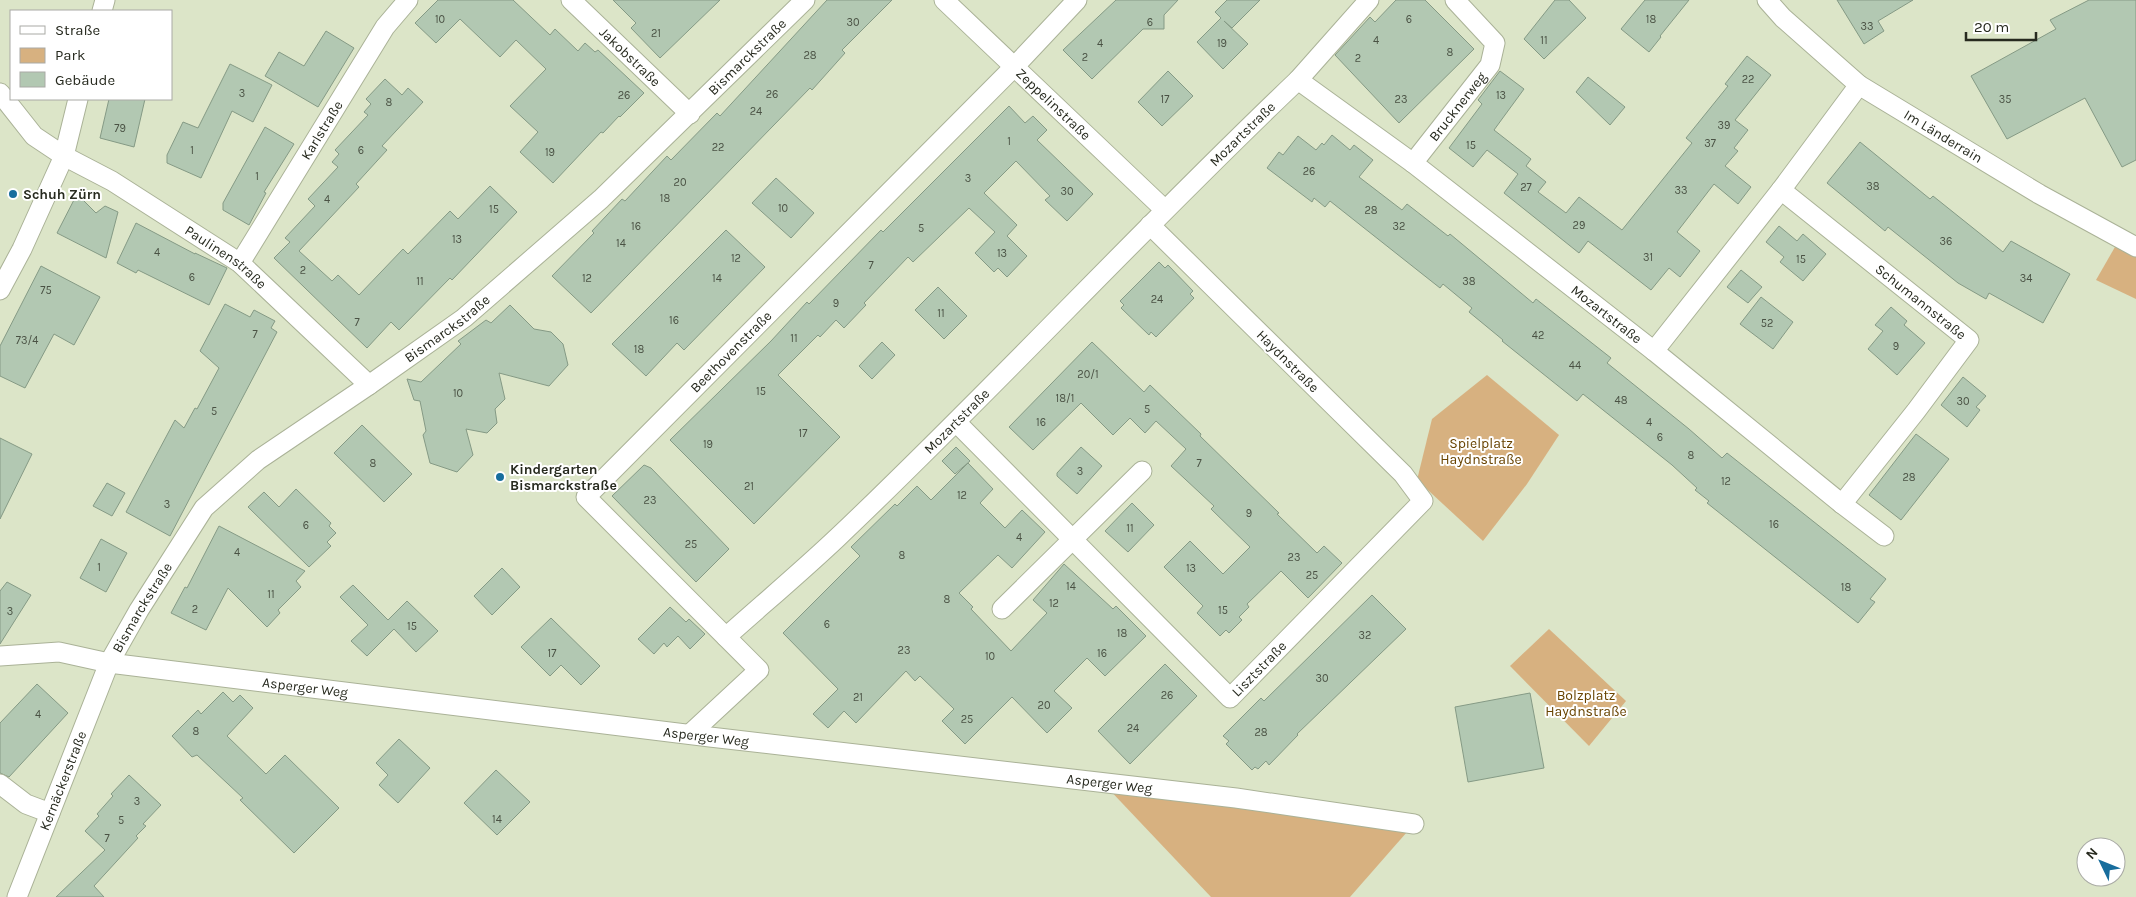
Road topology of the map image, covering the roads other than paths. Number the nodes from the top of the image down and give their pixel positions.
1 (408, 0) edge
2 (571, 0) edge
3 (805, 0) edge
4 (944, 0) edge
5 (1077, 0) edge
6 (1369, 0) edge
7 (1455, 0) edge
8 (1767, 0) edge
9 (1014, 67) junction
10 (1298, 80) junction
11 (1860, 85) junction
12 (0, 93) edge
13 (78, 100) edge
14 (690, 114) junction
15 (64, 156) junction
16 (1412, 163) junction
17 (1781, 190) junction
18 (1164, 209) junction
19 (1150, 225) junction
20 (2136, 247) edge
21 (240, 263) junction
22 (0, 290) edge
23 (1654, 351) junction
24 (369, 385) junction
25 (956, 422) junction
26 (1142, 470) dead end
27 (1423, 501) joint
28 (1842, 504) junction
29 (1884, 536) dead end
30 (1073, 539) junction
31 (1002, 609) dead end
32 (726, 637) junction
33 (0, 656) edge
34 (108, 663) junction
35 (690, 734) junction
36 (0, 784) edge
37 (50, 813) junction
38 (1414, 824) dead end
39 (17, 897) edge

1 - 21 street, Karlstraße
2 - 14 street, Jakobstraße
3 - 14 street, Bismarckstraße
4 - 9 street, Zeppelinstraße
5 - 9 street
6 - 10 street
7 - 16 street, Brucknerweg
8 - 11 street, Im Länderrain
9 - 18 street, Zeppelinstraße
9 - 32 street, Beethovenstraße
10 - 16 street, Mozartstraße
10 - 18 street, Mozartstraße
11 - 17 street, Mozartstraße
11 - 20 street, Im Länderrain
12 - 15 street, Paulinenstraße
13 - 15 street
14 - 24 street, Bismarckstraße
15 - 21 street, Paulinenstraße
15 - 22 street
16 - 23 street, Mozartstraße
17 - 23 street, Mozartstraße
17 - 28 street, Schumannstraße
18 - 19 street, Mozartstraße
19 - 25 street, Mozartstraße
19 - 27 street, Haydnstraße
21 - 24 street, Paulinenstraße
23 - 28 street
24 - 34 street, Bismarckstraße
25 - 30 street, Lisztstraße
25 - 32 street, Mozartstraße
26 - 30 street
27 - 30 street, Lisztstraße
28 - 29 street
30 - 31 street
32 - 35 street
33 - 34 street, Asperger Weg
34 - 35 street, Asperger Weg
34 - 37 street, Kernäckerstraße
35 - 38 street, Asperger Weg
36 - 37 street
37 - 39 street, Kernäckerstraße

